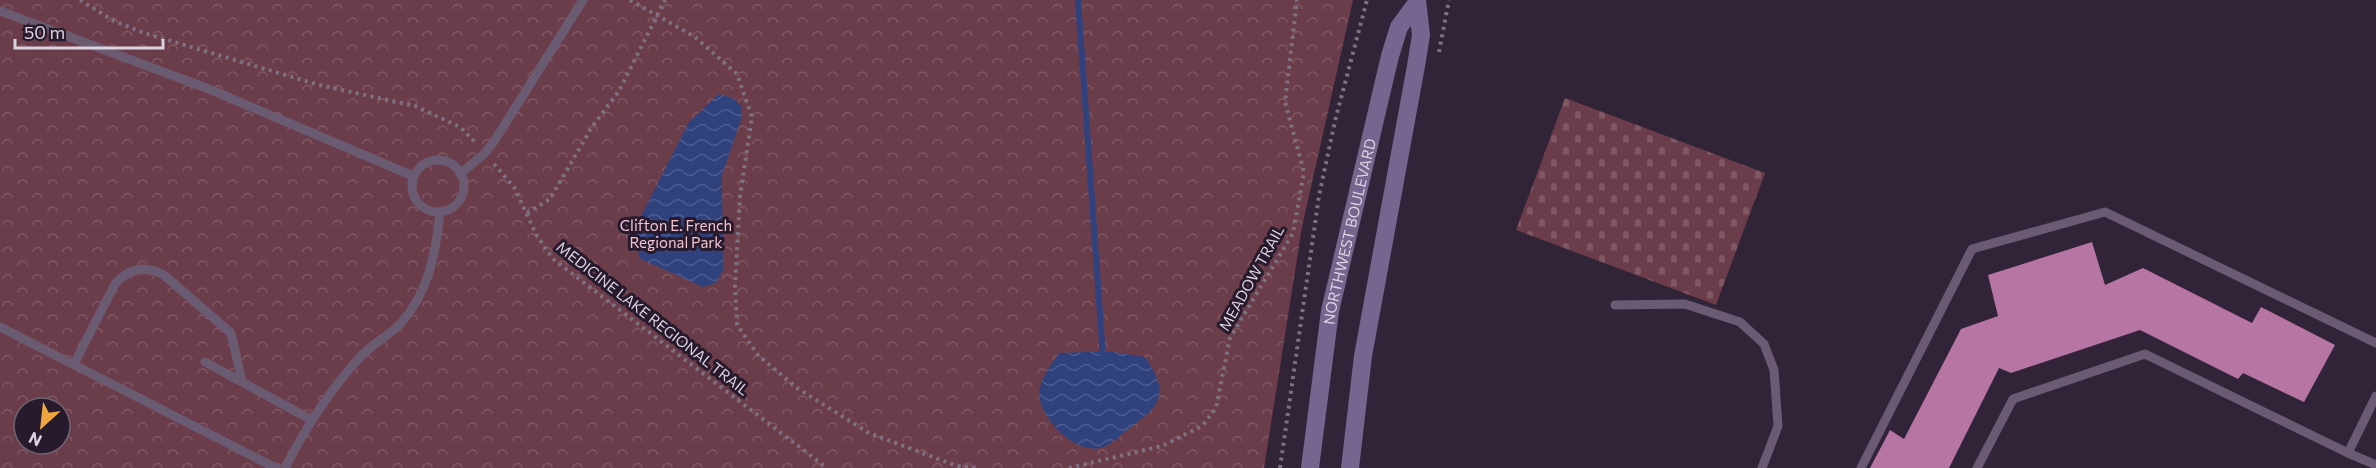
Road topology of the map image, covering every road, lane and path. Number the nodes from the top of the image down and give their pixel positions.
1 (80, 0) edge
2 (583, 0) edge
3 (630, 0) edge
4 (665, 0) edge
5 (1297, 0) edge
6 (1367, 0) edge
7 (1417, 2) edge
8 (0, 11) edge
9 (658, 14) junction
10 (479, 145) dead end
11 (492, 162) dead end
12 (460, 174) junction
13 (413, 176) junction
14 (440, 212) junction
15 (527, 213) junction
16 (1615, 305) dead end
17 (0, 327) edge
18 (2376, 343) edge
19 (205, 362) dead end
20 (74, 364) junction
21 (242, 381) junction
22 (2376, 396) edge
23 (310, 419) junction
24 (2348, 453) junction
25 (2376, 465) edge
26 (276, 468) edge
27 (285, 468) edge
28 (828, 468) edge
29 (976, 468) edge
30 (1069, 468) edge
31 (1280, 468) edge
32 (1310, 468) edge
33 (1350, 468) edge
34 (1762, 468) edge
35 (1861, 468) edge
36 (1977, 468) edge

1 - 10 path
2 - 12 lane
3 - 9 path
4 - 9 path
5 - 30 path, MEADOW TRAIL
6 - 31 path
7 - 32 main road, NORTHWEST BOULEVARD
7 - 33 main road, NORTHWEST BOULEVARD
8 - 13 lane
9 - 15 path
9 - 29 path
11 - 15 path, MEDICINE LAKE REGIONAL TRAIL
12 - 13 lane
12 - 14 lane
13 - 14 lane
14 - 23 lane
15 - 28 path, MEDICINE LAKE REGIONAL TRAIL
16 - 34 lane
17 - 20 lane
18 - 35 lane
19 - 21 lane
20 - 21 lane
20 - 26 lane
21 - 23 lane
22 - 24 lane
23 - 27 lane
24 - 25 lane
24 - 36 lane

